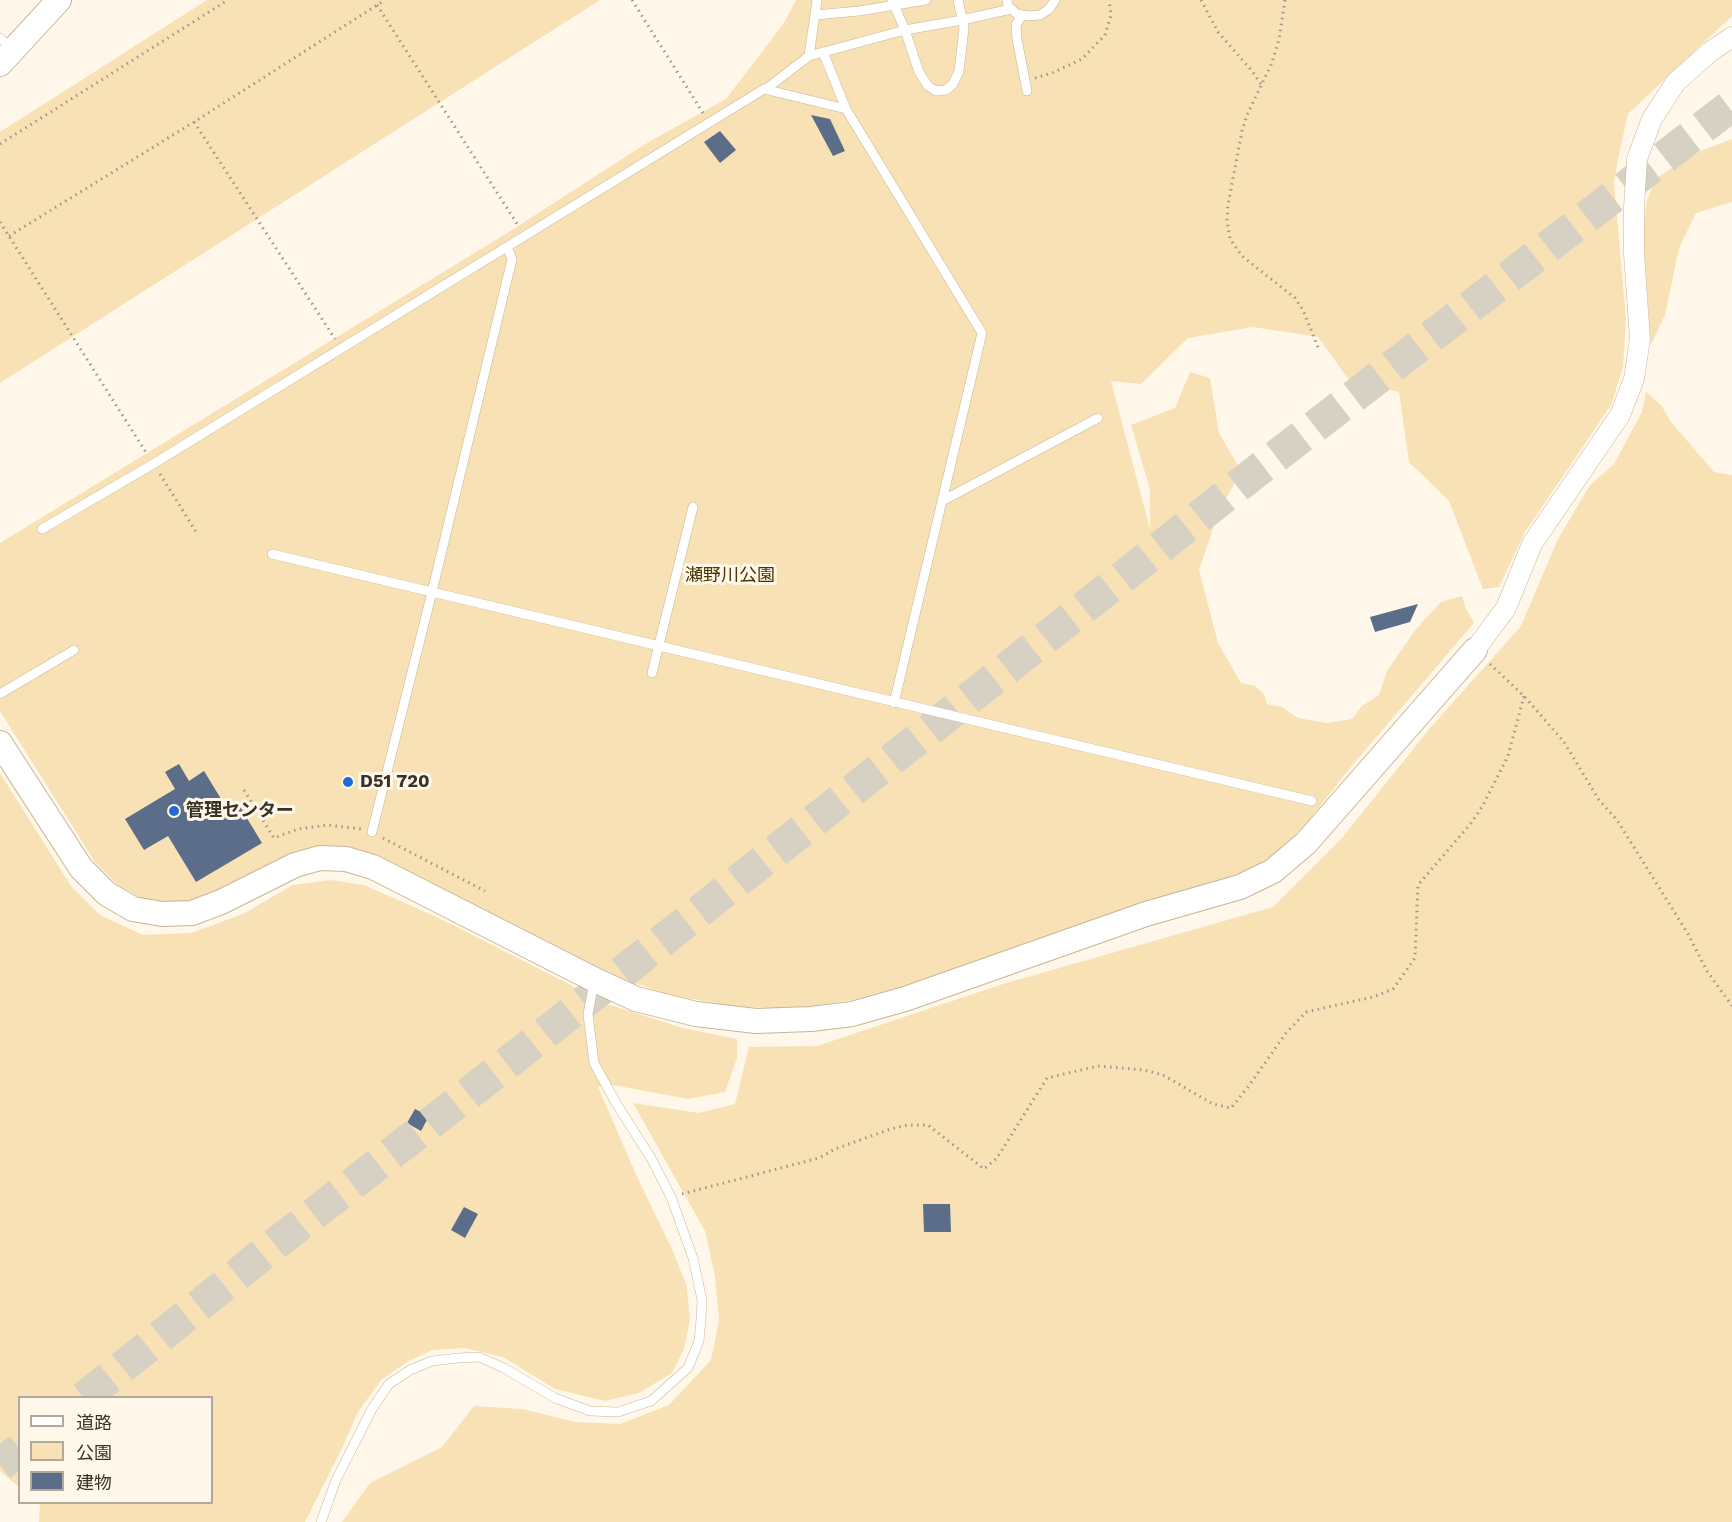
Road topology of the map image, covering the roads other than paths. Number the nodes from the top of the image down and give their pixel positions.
1 (59, 0) edge
2 (817, 0) edge
3 (926, 0) edge
4 (958, 0) edge
5 (1055, 0) edge
6 (893, 3) edge
7 (1009, 4) edge
8 (815, 15) junction
9 (1022, 15) junction
10 (962, 20) junction
11 (905, 30) junction
12 (1732, 37) edge
13 (4, 51) edge
14 (824, 52) junction
15 (809, 56) junction
16 (766, 89) junction
17 (1027, 91) dead end
18 (846, 109) junction
19 (507, 247) junction
20 (1098, 418) dead end
21 (942, 501) junction
22 (693, 507) dead end
23 (42, 529) dead end
24 (272, 554) dead end
25 (432, 592) junction
26 (658, 647) junction
27 (74, 650) dead end
28 (1475, 650) joint
29 (652, 673) dead end
30 (0, 694) edge
31 (894, 703) junction
32 (0, 743) edge
33 (1312, 801) dead end
34 (372, 832) dead end
35 (595, 980) junction
36 (321, 1522) edge

1 - 13 street
2 - 8 lane
3 - 6 lane
4 - 10 lane
5 - 9 lane
6 - 8 lane
6 - 11 lane
7 - 9 lane
7 - 10 lane
8 - 15 lane
9 - 17 lane
10 - 11 lane
10 - 11 lane
11 - 14 lane
12 - 28 street
14 - 15 lane
14 - 18 lane
15 - 16 lane
16 - 18 lane
16 - 19 lane
18 - 21 lane
19 - 23 lane
19 - 25 lane
20 - 21 lane
21 - 31 lane
22 - 26 lane
24 - 25 lane
25 - 26 lane
25 - 34 lane
26 - 29 lane
26 - 31 lane
27 - 30 lane
28 - 35 street
31 - 33 lane
32 - 35 street
35 - 36 lane

